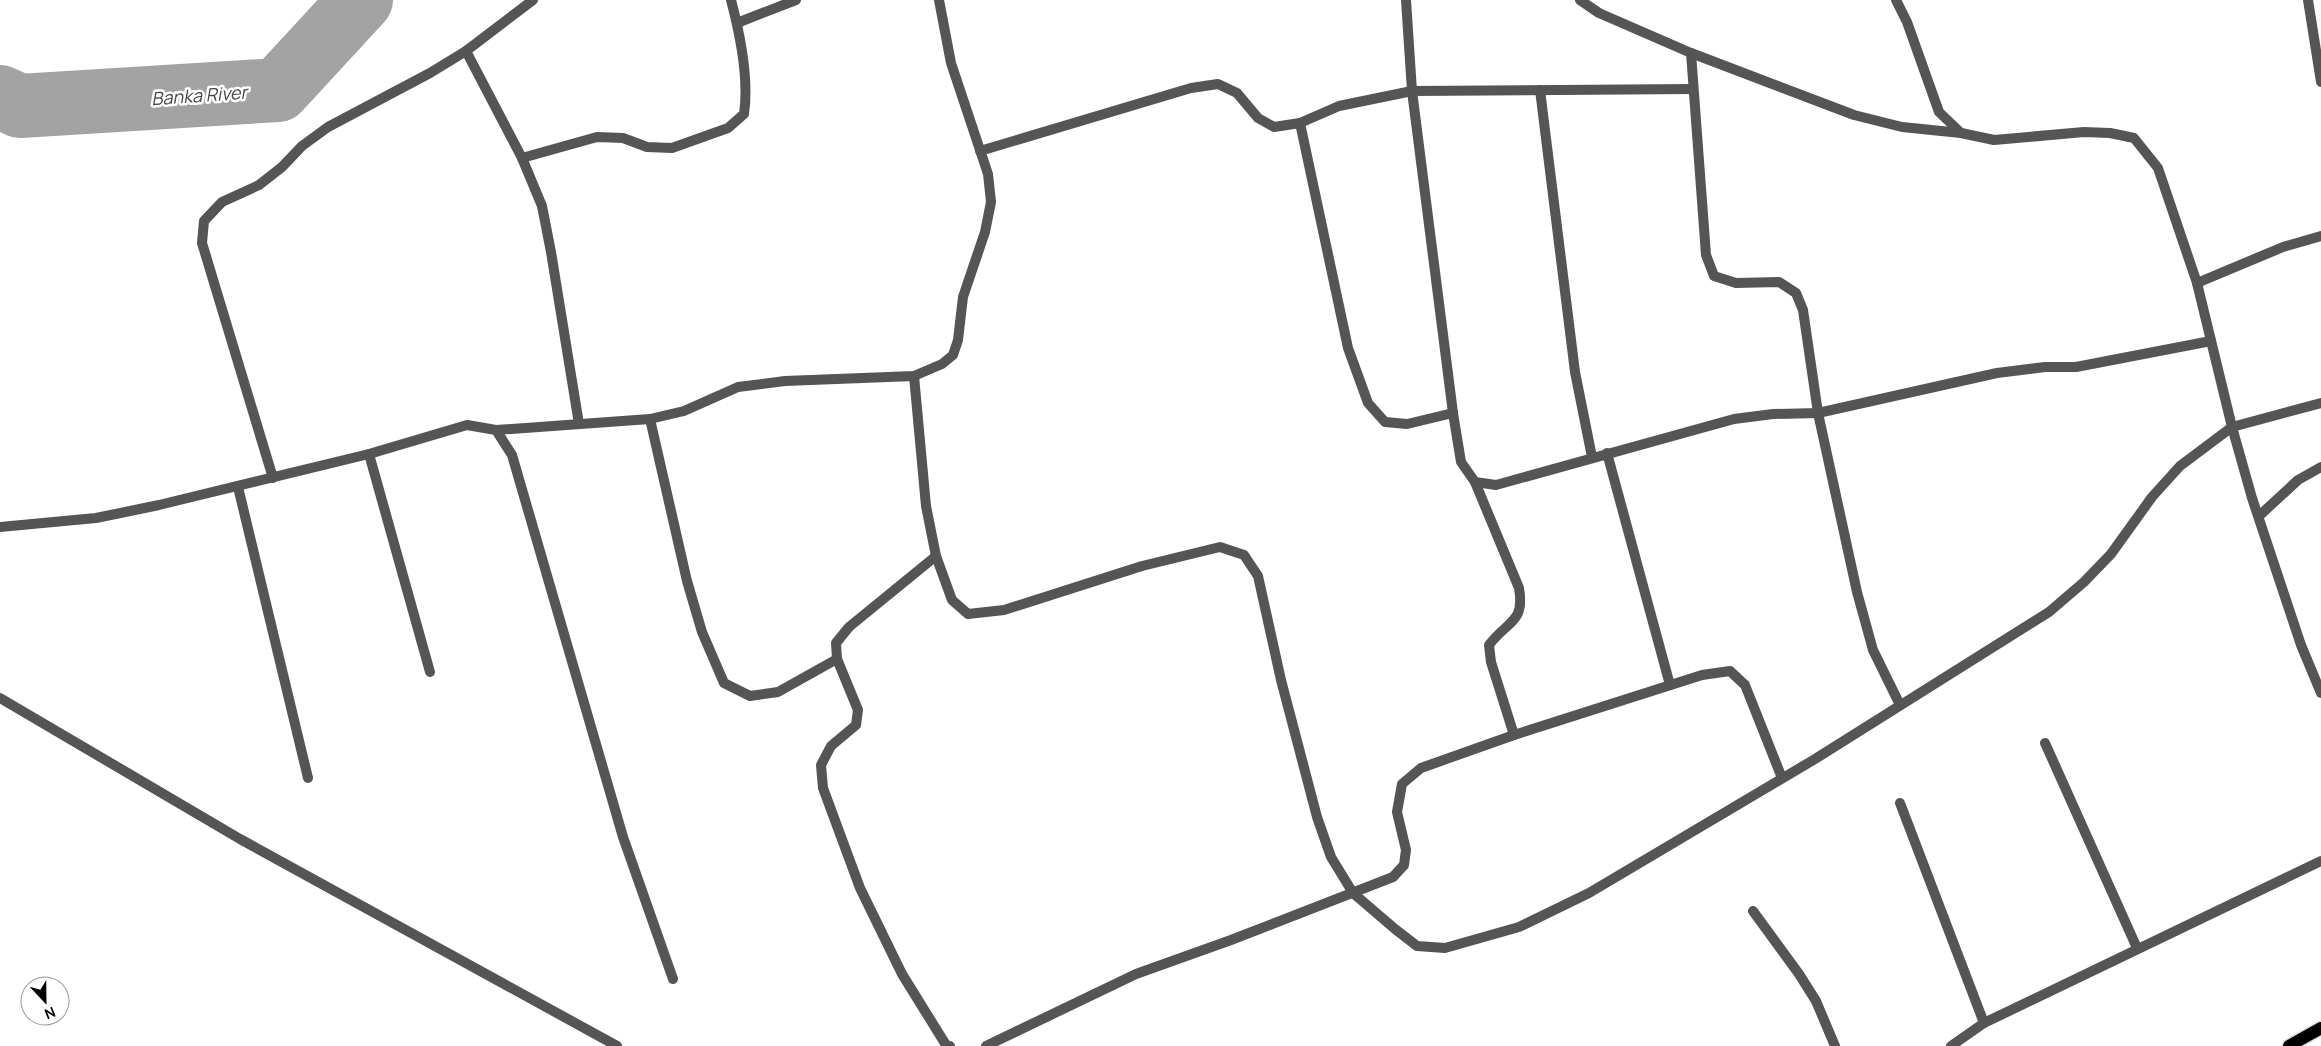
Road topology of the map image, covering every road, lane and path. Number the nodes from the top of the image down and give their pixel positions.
1 (533, 0) edge
2 (731, 0) edge
3 (796, 0) edge
4 (939, 0) edge
5 (1406, 0) edge
6 (1580, 0) edge
7 (1896, 0) edge
8 (2308, 0) edge
9 (737, 22) junction
10 (466, 51) junction
11 (1690, 53) junction
12 (2321, 80) edge
13 (1540, 90) junction
14 (1694, 90) junction
15 (1412, 91) junction
16 (1300, 124) junction
17 (1961, 133) junction
18 (980, 151) junction
19 (522, 158) junction
20 (2321, 236) edge
21 (2197, 283) junction
22 (2211, 342) junction
23 (914, 376) junction
24 (2321, 403) edge
25 (1453, 413) junction
26 (1818, 413) junction
27 (650, 419) junction
28 (579, 424) junction
29 (2232, 427) junction
30 (496, 430) junction
31 (1607, 453) junction
32 (369, 454) junction
33 (1592, 457) junction
34 (2321, 467) edge
35 (273, 478) junction
36 (1475, 482) junction
37 (238, 487) junction
38 (2259, 516) junction
39 (0, 527) edge
40 (936, 556) junction
41 (837, 659) junction
42 (430, 672) dead end
43 (1670, 685) junction
44 (2321, 693) edge
45 (0, 698) edge
46 (1900, 705) junction
47 (1514, 735) junction
48 (2045, 743) dead end
49 (308, 778) dead end
50 (1782, 778) junction
51 (1900, 803) dead end
52 (2321, 861) edge
53 (1353, 893) junction
54 (1753, 911) dead end
55 (2137, 948) junction
56 (673, 979) dead end
57 (1984, 1023) junction
58 (2321, 1028) edge
59 (617, 1046) edge
60 (950, 1046) edge
61 (986, 1046) edge
62 (1835, 1046) edge
63 (1951, 1046) edge
64 (2289, 1046) edge

1 - 10 street
2 - 9 street
3 - 9 street
4 - 18 street
5 - 15 street
6 - 11 street
7 - 17 street
8 - 12 street
9 - 19 street
10 - 19 street
10 - 35 street
11 - 14 street
11 - 17 street
13 - 14 street
13 - 15 street
13 - 33 street
14 - 26 street
15 - 16 street
15 - 25 street
16 - 18 street
16 - 25 street
17 - 21 street
18 - 23 street
19 - 28 street
20 - 21 street
21 - 22 street
22 - 26 street
22 - 29 street
23 - 27 street
23 - 40 street
24 - 29 street
25 - 36 street
26 - 31 street
26 - 46 street
27 - 28 street
27 - 41 street
28 - 30 street
29 - 38 street
29 - 46 street
30 - 32 street
30 - 56 street
31 - 33 street
31 - 43 street
32 - 35 street
32 - 42 street
33 - 36 street
34 - 38 street
35 - 37 street
36 - 47 street
37 - 39 street
37 - 49 street
38 - 44 street
40 - 41 street
40 - 53 street
41 - 60 street
43 - 47 street
43 - 50 street
45 - 59 street
46 - 50 street
47 - 53 street
48 - 55 street
50 - 53 street
51 - 57 street
52 - 55 street
53 - 61 street
54 - 62 street
55 - 57 street
57 - 63 street
58 - 64 main road

